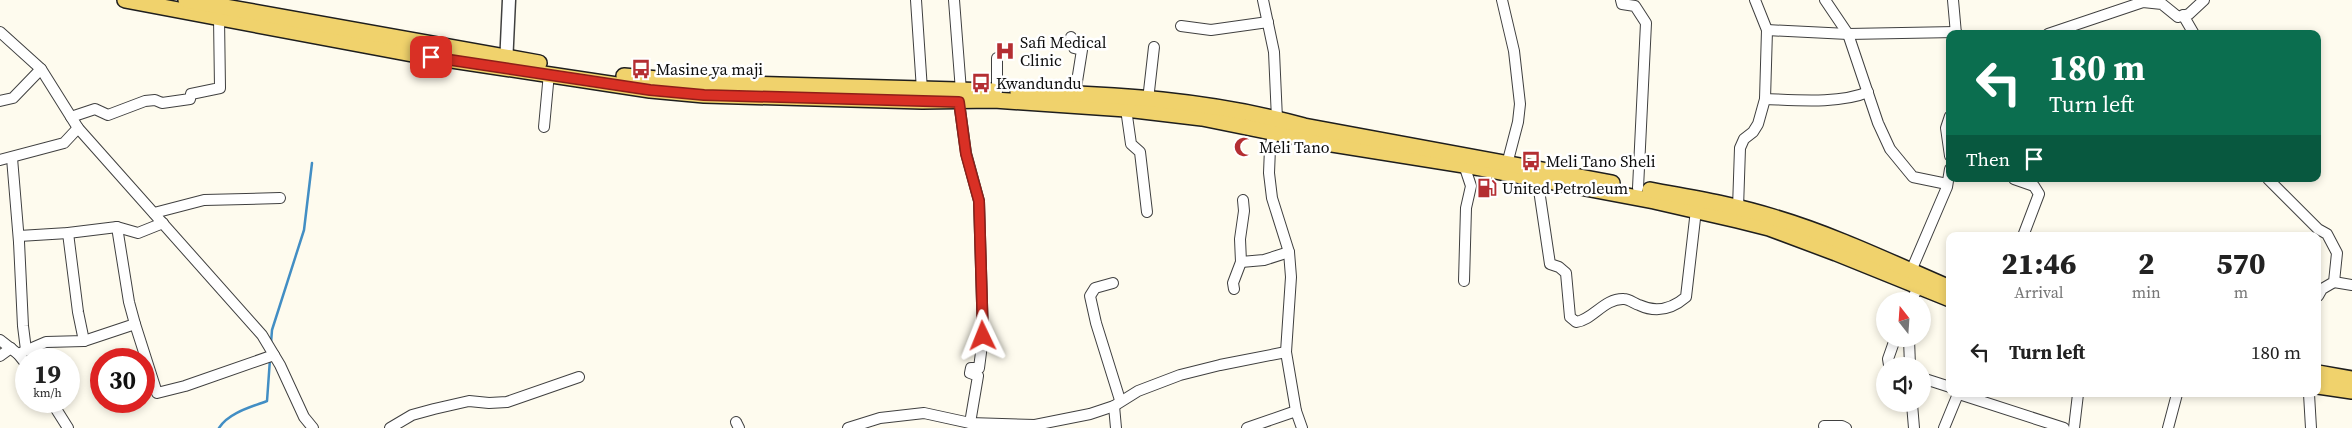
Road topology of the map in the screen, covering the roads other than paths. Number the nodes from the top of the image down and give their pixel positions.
1 (125, 0) edge
2 (186, 0) edge
3 (509, 0) edge
4 (916, 0) edge
5 (954, 0) edge
6 (1262, 0) edge
7 (1502, 0) edge
8 (1621, 0) edge
9 (1755, 0) edge
10 (1825, 0) edge
11 (1954, 0) edge
12 (2204, 0) edge
13 (2183, 16) junction
14 (219, 18) junction
15 (1268, 22) junction
16 (1181, 26) dead end
17 (1767, 30) junction
18 (1956, 30) edge
19 (2060, 30) edge
20 (2192, 30) edge
21 (0, 32) edge
22 (1946, 33) edge
23 (1848, 34) junction
24 (1071, 37) dead end
25 (1154, 47) dead end
26 (997, 58) dead end
27 (506, 63) junction
28 (40, 69) junction
29 (549, 73) junction
30 (922, 90) junction
31 (997, 91) junction
32 (1868, 92) junction
33 (1075, 94) junction
34 (960, 96) junction
35 (1765, 99) junction
36 (1148, 100) junction
37 (0, 101) edge
38 (1126, 108) junction
39 (1178, 109) junction
40 (71, 117) junction
41 (1275, 126) junction
42 (544, 127) dead end
43 (78, 128) junction
44 (12, 158) junction
45 (0, 160) edge
46 (1464, 165) junction
47 (1505, 168) junction
48 (1946, 176) edge
49 (1522, 177) junction
50 (1947, 182) edge
51 (2023, 182) edge
52 (2271, 182) edge
53 (1638, 188) junction
54 (280, 198) dead end
55 (1242, 200) dead end
56 (1738, 208) junction
57 (1696, 210) junction
58 (1147, 212) dead end
59 (154, 214) junction
60 (163, 223) junction
61 (117, 227) junction
62 (2025, 232) edge
63 (68, 233) junction
64 (20, 240) junction
65 (1289, 252) junction
66 (1241, 262) junction
67 (1918, 278) junction
68 (1464, 281) dead end
69 (2334, 282) junction
70 (1113, 283) dead end
71 (2352, 285) edge
72 (1946, 287) edge
73 (1234, 288) dead end
74 (2321, 291) edge
75 (1914, 292) edge
76 (1946, 296) edge
77 (135, 324) junction
78 (0, 340) edge
79 (84, 341) junction
80 (19, 348) edge
81 (28, 348) edge
82 (15, 349) edge
83 (15, 352) edge
84 (1286, 352) junction
85 (274, 355) junction
86 (0, 356) edge
87 (2321, 374) edge
88 (579, 378) dead end
89 (2352, 379) edge
90 (1931, 381) edge
91 (1946, 386) edge
92 (2321, 386) edge
93 (2352, 391) edge
94 (1958, 397) edge
95 (1968, 397) edge
96 (2078, 397) edge
97 (2176, 397) edge
98 (2309, 397) edge
99 (1117, 403) junction
100 (1296, 411) junction
101 (1913, 412) edge
102 (59, 413) edge
103 (970, 423) junction
104 (1824, 426) dead end
105 (68, 428) edge
106 (313, 428) edge
107 (390, 428) edge
108 (848, 428) edge
109 (1116, 428) edge
110 (1247, 428) edge
111 (1302, 428) edge
112 (1846, 428) edge
113 (1914, 428) edge
114 (1944, 428) edge
115 (2064, 428) edge
116 (2074, 428) edge
117 (2168, 428) edge
118 (2311, 428) edge

1 - 14 main road
2 - 27 main road
3 - 27 street
4 - 30 street
5 - 34 street
6 - 15 street
7 - 47 street
8 - 53 street
9 - 17 street
10 - 23 street
11 - 18 street
12 - 13 street
13 - 19 street
13 - 20 street
14 - 27 main road
14 - 40 street
15 - 16 street
15 - 41 street
17 - 23 street
17 - 35 street
21 - 28 street
22 - 23 street
23 - 32 street
24 - 33 street
25 - 36 street
26 - 31 street
27 - 29 main road
27 - 30 main road
28 - 37 street
28 - 40 street
29 - 34 main road
29 - 42 street
30 - 34 main road
31 - 33 main road
31 - 34 main road
32 - 35 street
32 - 48 street
33 - 36 main road
34 - 38 main road
34 - 103 street
35 - 56 street
36 - 39 main road
38 - 39 main road
38 - 58 street
39 - 41 main road
40 - 43 street
41 - 46 main road
41 - 47 main road
41 - 65 street
43 - 44 street
43 - 59 street
44 - 45 street
44 - 64 street
46 - 47 main road
46 - 68 street
47 - 49 main road
47 - 53 main road
49 - 57 main road
49 - 57 street
50 - 67 street
51 - 62 street
52 - 69 street
53 - 56 main road
54 - 59 street
55 - 66 street
56 - 67 main road
57 - 67 main road
59 - 60 street
60 - 61 street
60 - 85 street
61 - 63 street
61 - 77 street
63 - 64 street
63 - 79 street
64 - 80 street
65 - 66 street
65 - 84 street
66 - 73 street
67 - 72 main road
67 - 75 street
67 - 76 main road
69 - 71 street
69 - 74 street
70 - 99 street
77 - 79 street
77 - 85 street
78 - 82 street
79 - 81 street
83 - 86 street
84 - 99 street
84 - 100 street
85 - 106 street
87 - 89 main road
88 - 107 street
90 - 91 street
92 - 93 main road
94 - 114 street
95 - 115 street
96 - 116 street
97 - 117 street
98 - 118 street
99 - 103 street
99 - 109 street
100 - 110 street
100 - 111 street
101 - 113 street
102 - 105 street
103 - 108 street
104 - 112 street

